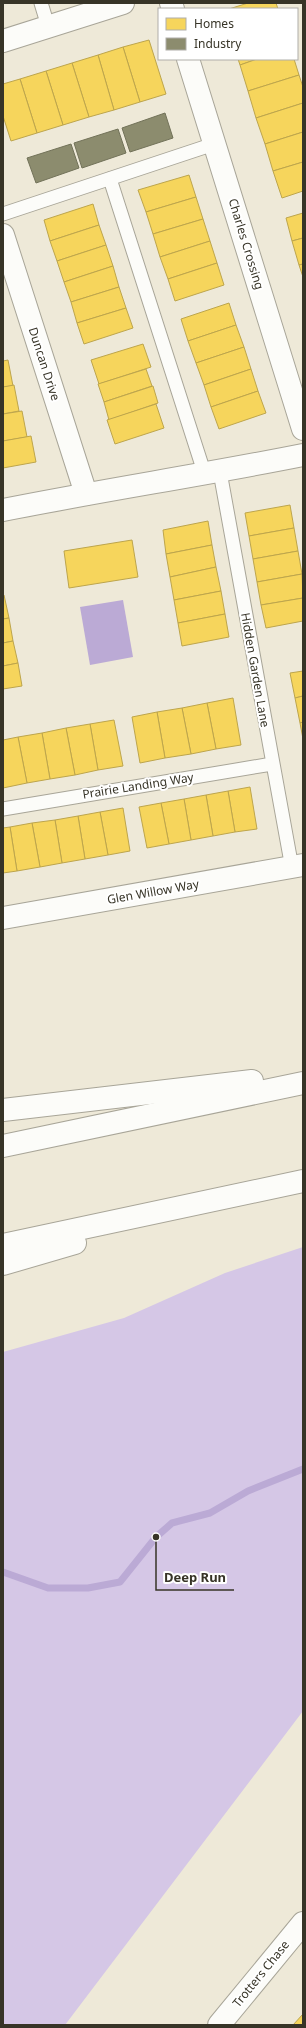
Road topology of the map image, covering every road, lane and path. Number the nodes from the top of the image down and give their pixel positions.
1 (41, 3) edge
2 (123, 3) edge
3 (48, 26) junction
4 (3, 40) edge
5 (188, 60) edge
6 (214, 144) junction
7 (110, 179) junction
8 (3, 214) edge
9 (3, 235) edge
10 (7, 262) edge
11 (303, 429) edge
12 (303, 455) edge
13 (212, 473) junction
14 (86, 494) junction
15 (3, 510) edge
16 (272, 764) junction
17 (3, 808) edge
18 (297, 866) edge
19 (3, 918) edge
20 (303, 1075) edge
21 (303, 1083) edge
22 (3, 1110) edge
23 (3, 1146) edge
24 (303, 1181) edge
25 (260, 1191) junction
26 (3, 1245) edge
27 (3, 1264) edge
28 (303, 1923) edge
29 (219, 2025) edge

1 - 3 lane
2 - 3 main road
3 - 4 main road
5 - 6 main road, Charles Crossing
6 - 7 lane
6 - 11 main road, Charles Crossing
7 - 8 lane
7 - 13 lane, Hidden Garden Lane
9 - 10 main road, Duncan Drive
10 - 14 main road, Duncan Drive
12 - 13 main road
13 - 14 main road
13 - 16 lane, Hidden Garden Lane
14 - 15 main road
16 - 17 lane, Prairie Landing Way
16 - 18 lane, Hidden Garden Lane
18 - 19 main road, Glen Willow Way
20 - 22 main road
21 - 23 main road
24 - 25 main road
25 - 26 main road
25 - 27 main road
28 - 29 main road, Trotters Chase

